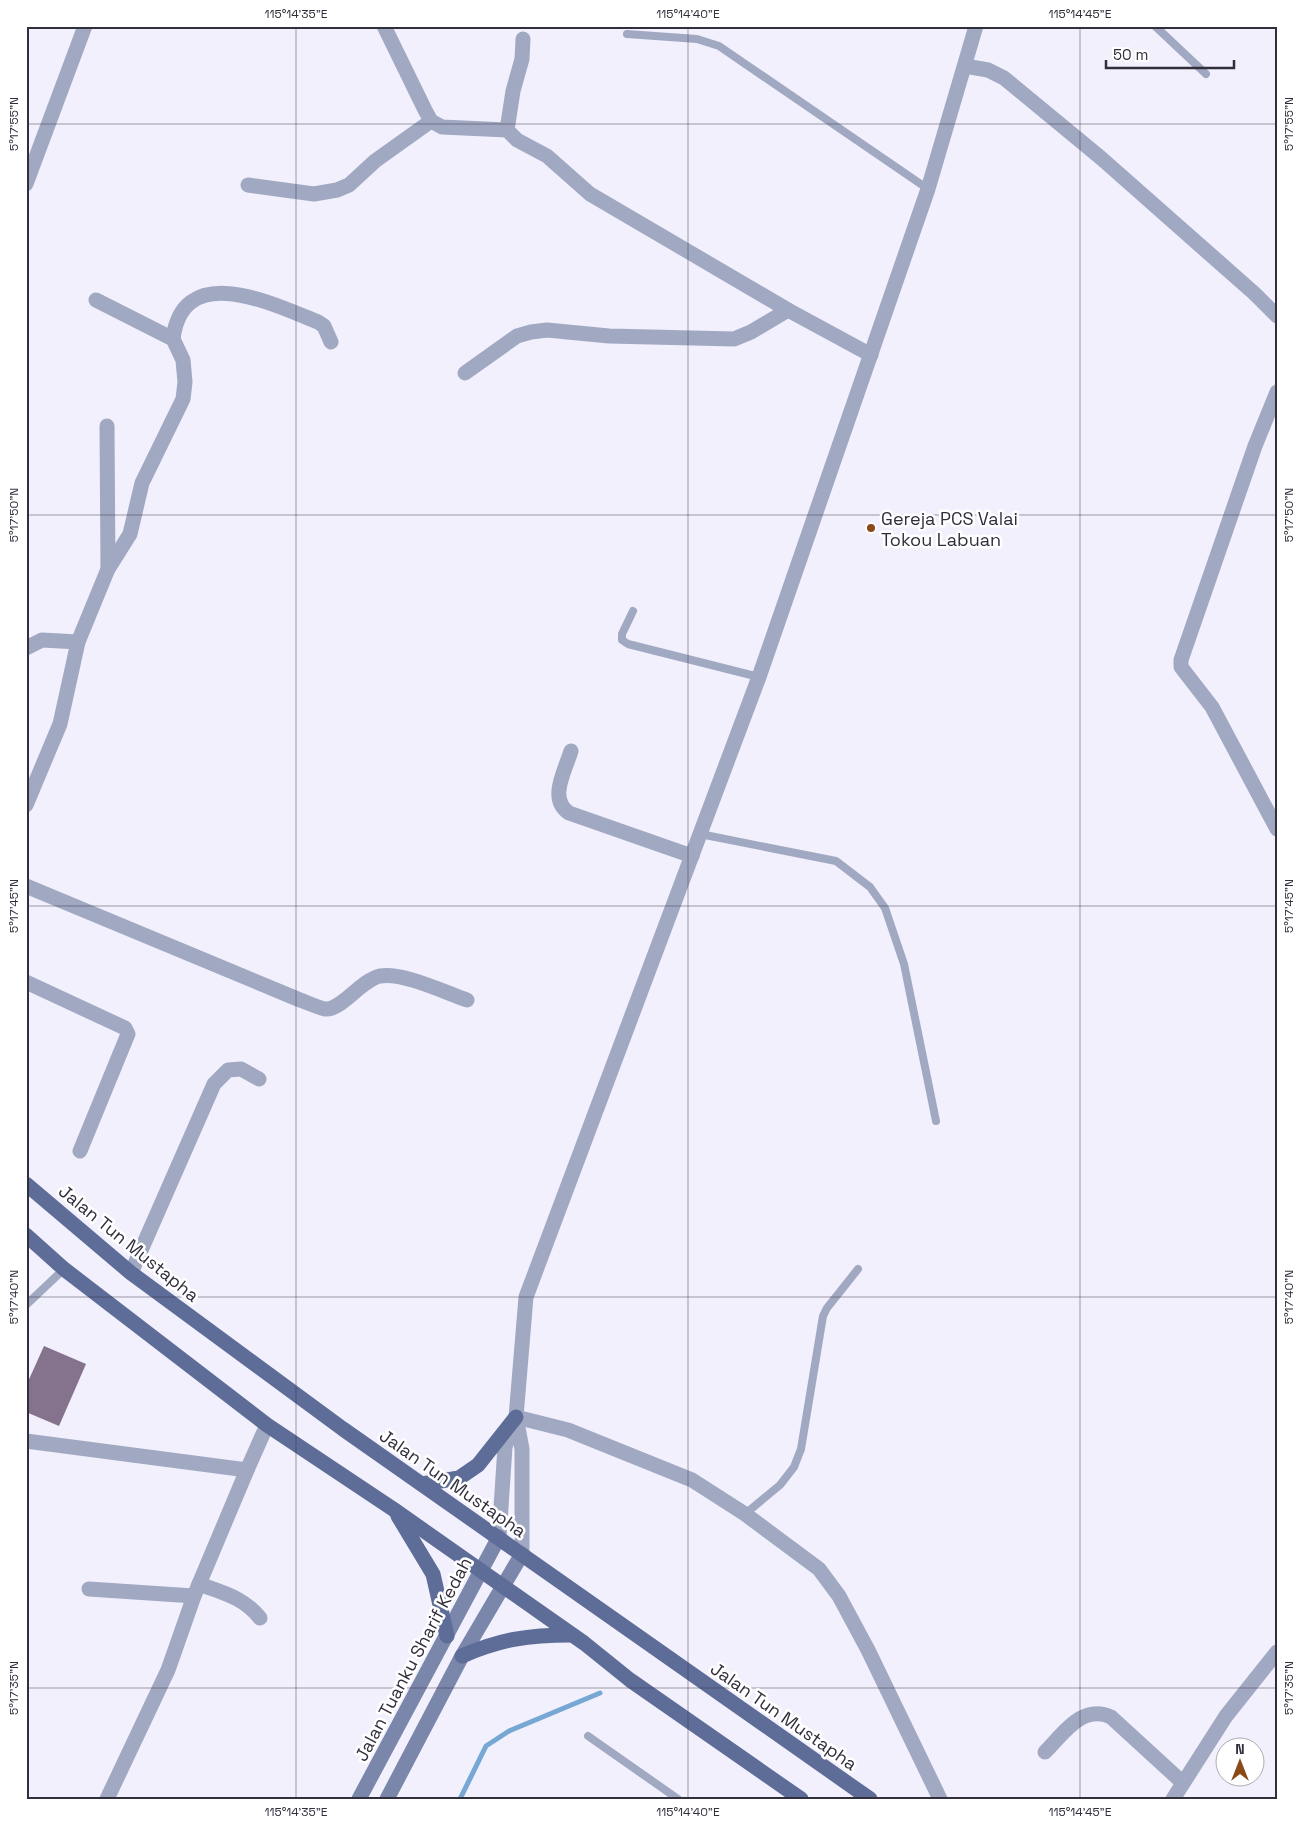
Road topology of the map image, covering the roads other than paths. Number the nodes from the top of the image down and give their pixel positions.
1 (85, 26) edge
2 (384, 26) edge
3 (976, 26) edge
4 (1155, 26) edge
5 (627, 34) dead end
6 (523, 39) dead end
7 (965, 66) junction
8 (1206, 74) dead end
9 (431, 121) junction
10 (507, 130) junction
11 (26, 184) edge
12 (248, 184) dead end
13 (928, 189) junction
14 (96, 300) dead end
15 (788, 310) junction
16 (1277, 316) edge
17 (173, 339) junction
18 (331, 342) dead end
19 (871, 355) junction
20 (465, 373) dead end
21 (1277, 392) edge
22 (107, 426) dead end
23 (108, 569) junction
24 (633, 611) dead end
25 (78, 642) junction
26 (26, 648) edge
27 (758, 677) junction
28 (570, 751) dead end
29 (26, 805) edge
30 (1277, 829) edge
31 (700, 834) junction
32 (692, 856) junction
33 (26, 886) edge
34 (26, 982) edge
35 (468, 1000) dead end
36 (260, 1079) dead end
37 (936, 1121) dead end
38 (80, 1151) dead end
39 (26, 1184) edge
40 (26, 1235) edge
41 (64, 1269) junction
42 (858, 1269) dead end
43 (131, 1273) junction
44 (26, 1305) edge
45 (516, 1416) junction
46 (266, 1425) junction
47 (26, 1441) edge
48 (247, 1470) junction
49 (422, 1484) junction
50 (393, 1509) junction
51 (745, 1514) junction
52 (499, 1537) junction
53 (522, 1554) junction
54 (480, 1572) junction
55 (504, 1588) junction
56 (89, 1589) dead end
57 (196, 1590) junction
58 (260, 1618) dead end
59 (571, 1635) junction
60 (447, 1636) junction
61 (1277, 1652) edge
62 (462, 1656) junction
63 (588, 1736) dead end
64 (1045, 1752) dead end
65 (1182, 1782) junction
66 (797, 1798) edge
67 (107, 1799) edge
68 (359, 1799) edge
69 (387, 1799) edge
70 (678, 1799) edge
71 (870, 1799) edge
72 (940, 1799) edge
73 (1173, 1799) edge

1 - 11 street
2 - 9 street
3 - 7 street
4 - 8 lane
5 - 13 lane
6 - 10 street
7 - 13 street
7 - 16 street
9 - 10 street
9 - 12 street
10 - 15 street
13 - 19 street
14 - 17 street
15 - 19 street
15 - 20 street
17 - 18 street
17 - 23 street
19 - 27 street
21 - 30 street
22 - 23 street
23 - 25 street
24 - 27 lane
25 - 26 street
25 - 29 street
27 - 31 street
28 - 32 street
31 - 32 street
31 - 37 lane
32 - 45 street
33 - 35 street
34 - 38 street
36 - 43 street
39 - 43 main road, Jalan Tun Mustapha
40 - 41 main road
41 - 44 lane
41 - 46 main road
42 - 51 lane
43 - 49 main road, Jalan Tun Mustapha
45 - 49 main road
45 - 51 street
45 - 52 street
45 - 53 street
46 - 48 street
46 - 50 main road
47 - 48 street
48 - 57 street
49 - 52 main road, Jalan Tun Mustapha
50 - 54 main road
50 - 60 main road
51 - 72 street
52 - 53 main road, Jalan Tun Mustapha
52 - 54 main road, Jalan Tuanku Sharif Kedah
53 - 55 main road
53 - 71 main road, Jalan Tun Mustapha
54 - 55 main road
54 - 60 main road, Jalan Tuanku Sharif Kedah
55 - 59 main road
55 - 62 main road
56 - 57 street
57 - 58 street
57 - 67 street
59 - 62 main road
59 - 66 main road
60 - 68 main road, Jalan Tuanku Sharif Kedah
61 - 65 street
62 - 69 main road
63 - 70 lane
64 - 65 street
65 - 73 street

